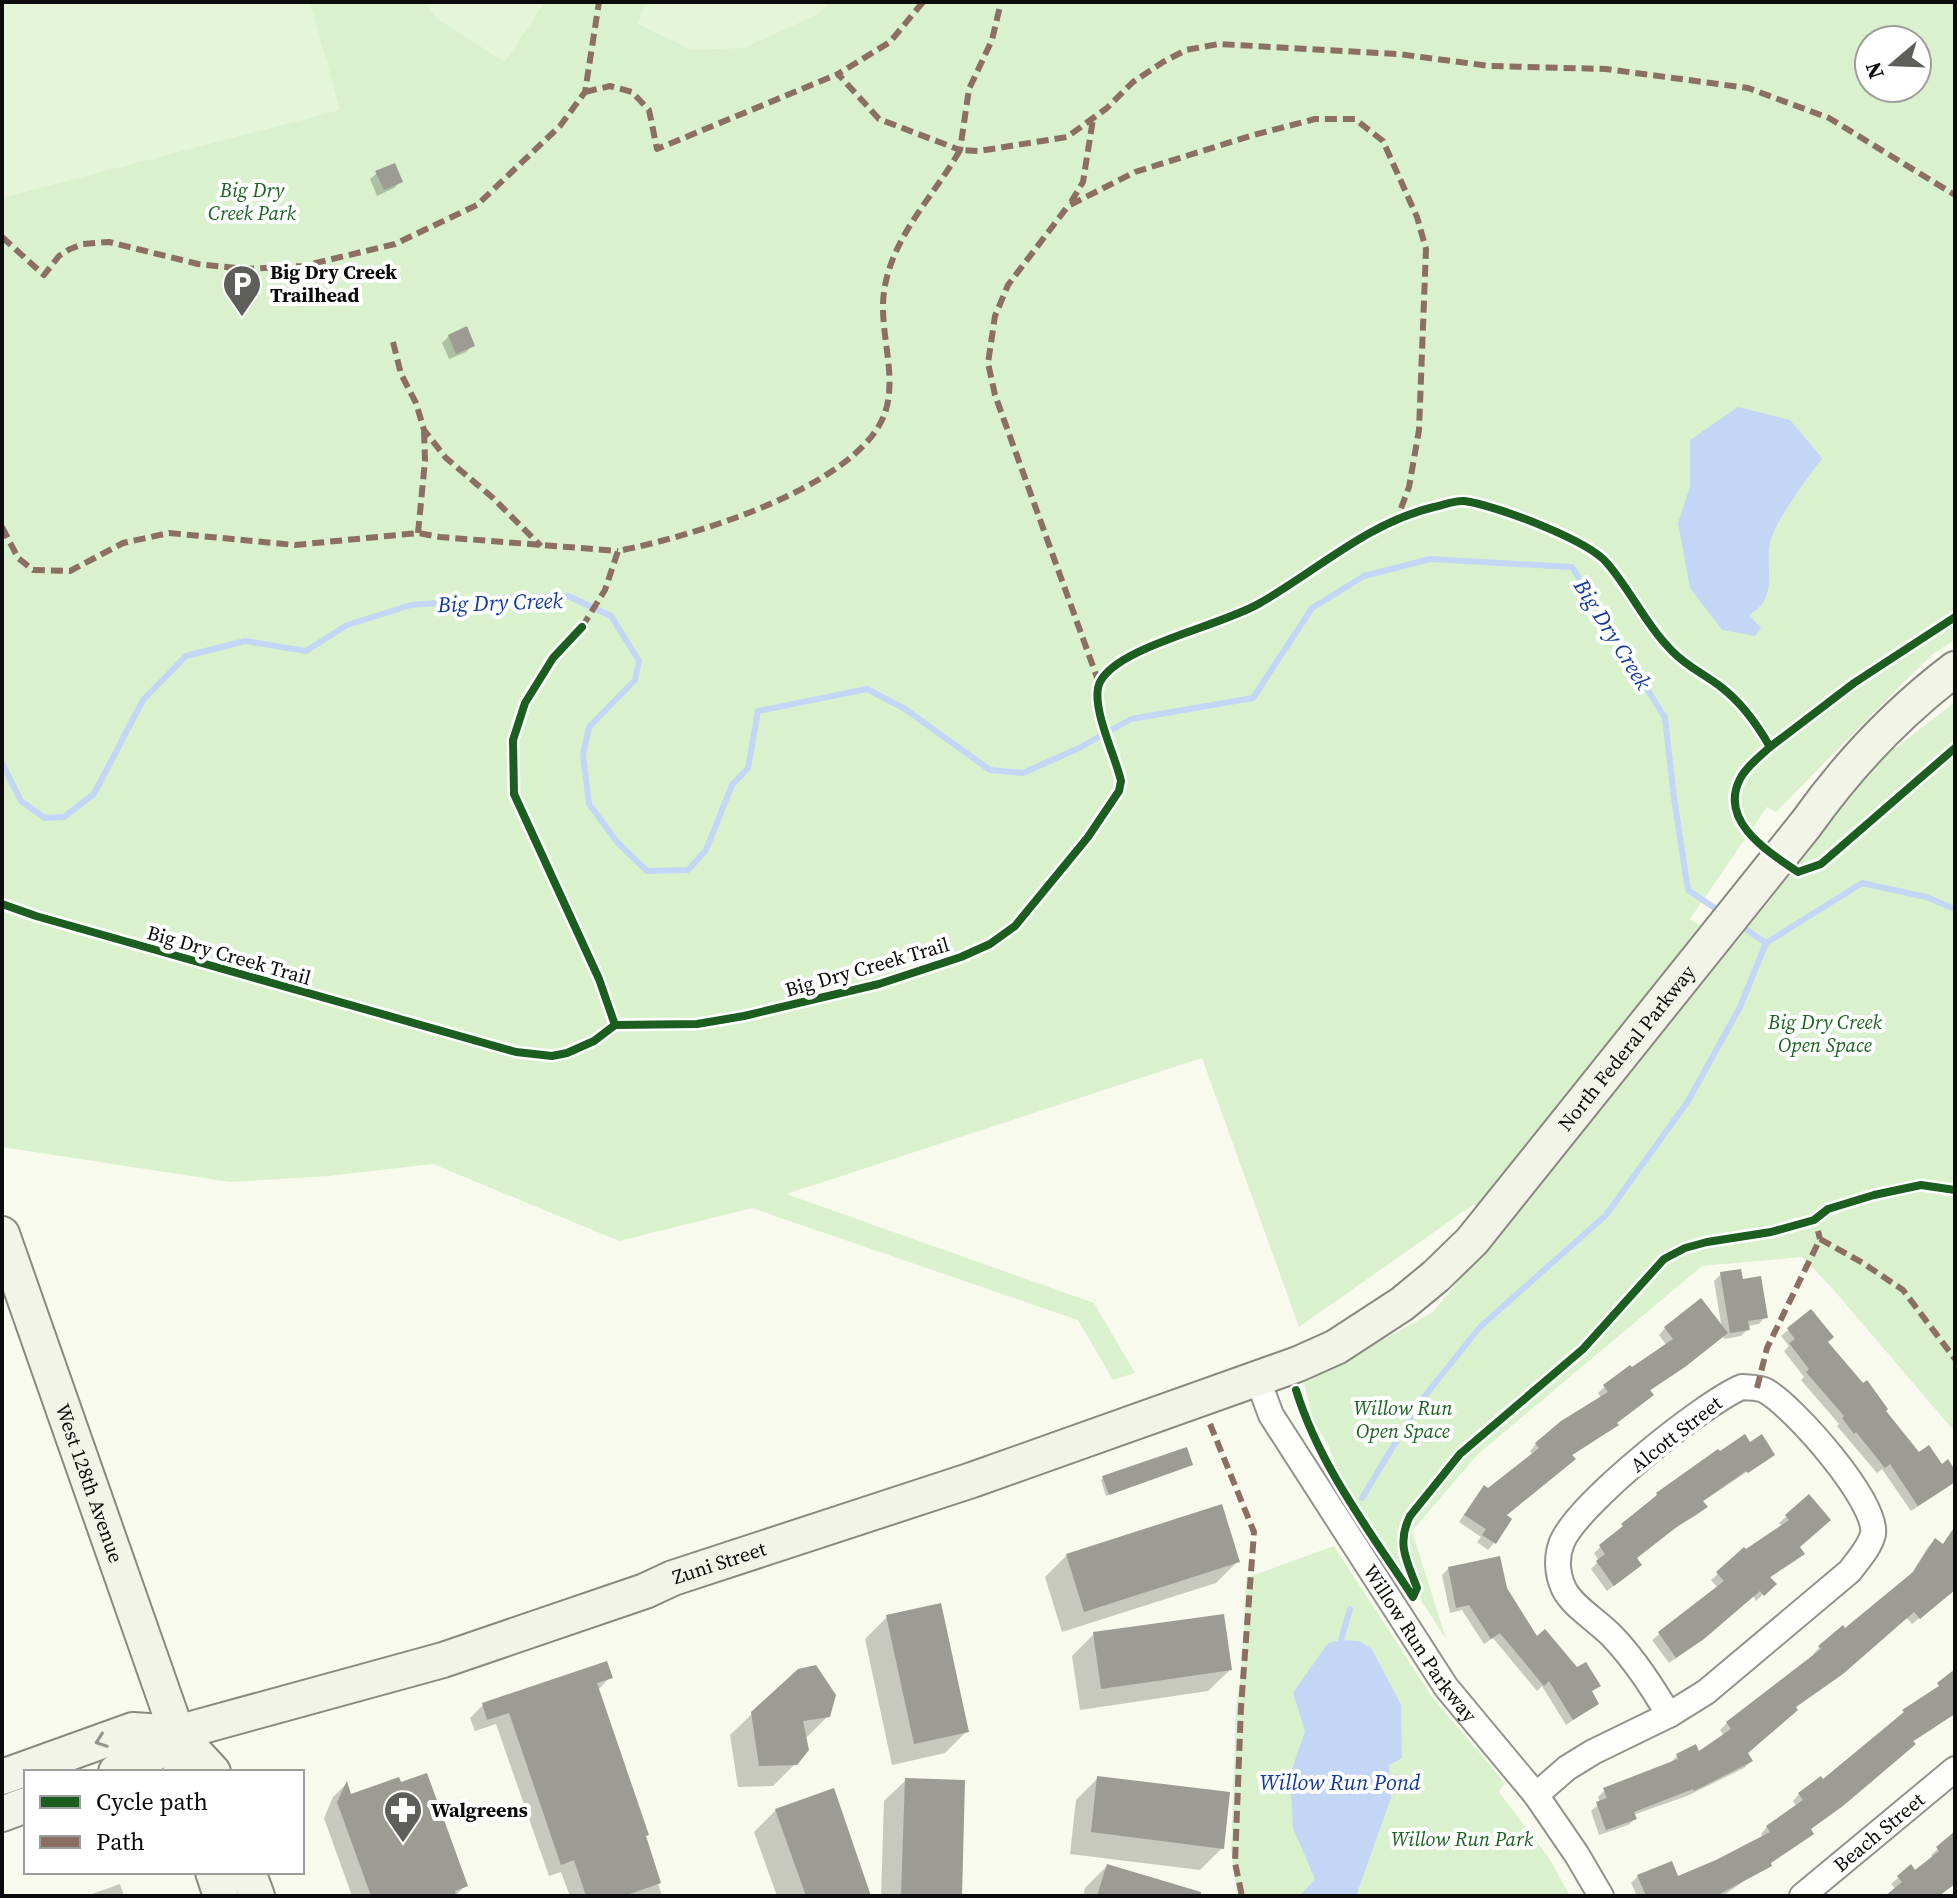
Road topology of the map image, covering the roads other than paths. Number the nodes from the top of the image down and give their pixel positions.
1 (1955, 669) edge
2 (2, 1234) edge
3 (1258, 1380) junction
4 (1669, 1715) junction
5 (177, 1733) junction
6 (1955, 1769) edge
7 (121, 1770) edge
8 (181, 1770) edge
9 (211, 1770) edge
10 (2, 1777) edge
11 (1536, 1795) junction
12 (24, 1806) edge
13 (2, 1814) edge
14 (214, 1874) edge
15 (249, 1874) edge
16 (221, 1896) edge
17 (257, 1896) edge
18 (1601, 1896) edge
19 (1802, 1896) edge

1 - 3 main road, North Federal Parkway
2 - 5 main road, West 128th Avenue
3 - 5 main road, Zuni Street
3 - 11 street, Willow Run Parkway
4 - 4 street, Alcott Street
4 - 11 street, Alcott Street
5 - 7 main road, Zuni Street
5 - 8 main road
5 - 9 main road
5 -> 10 main road, Zuni Street
6 - 19 street, Beach Street
11 - 18 street, Willow Run Parkway
12 - 13 main road
14 - 16 main road
15 - 17 main road

